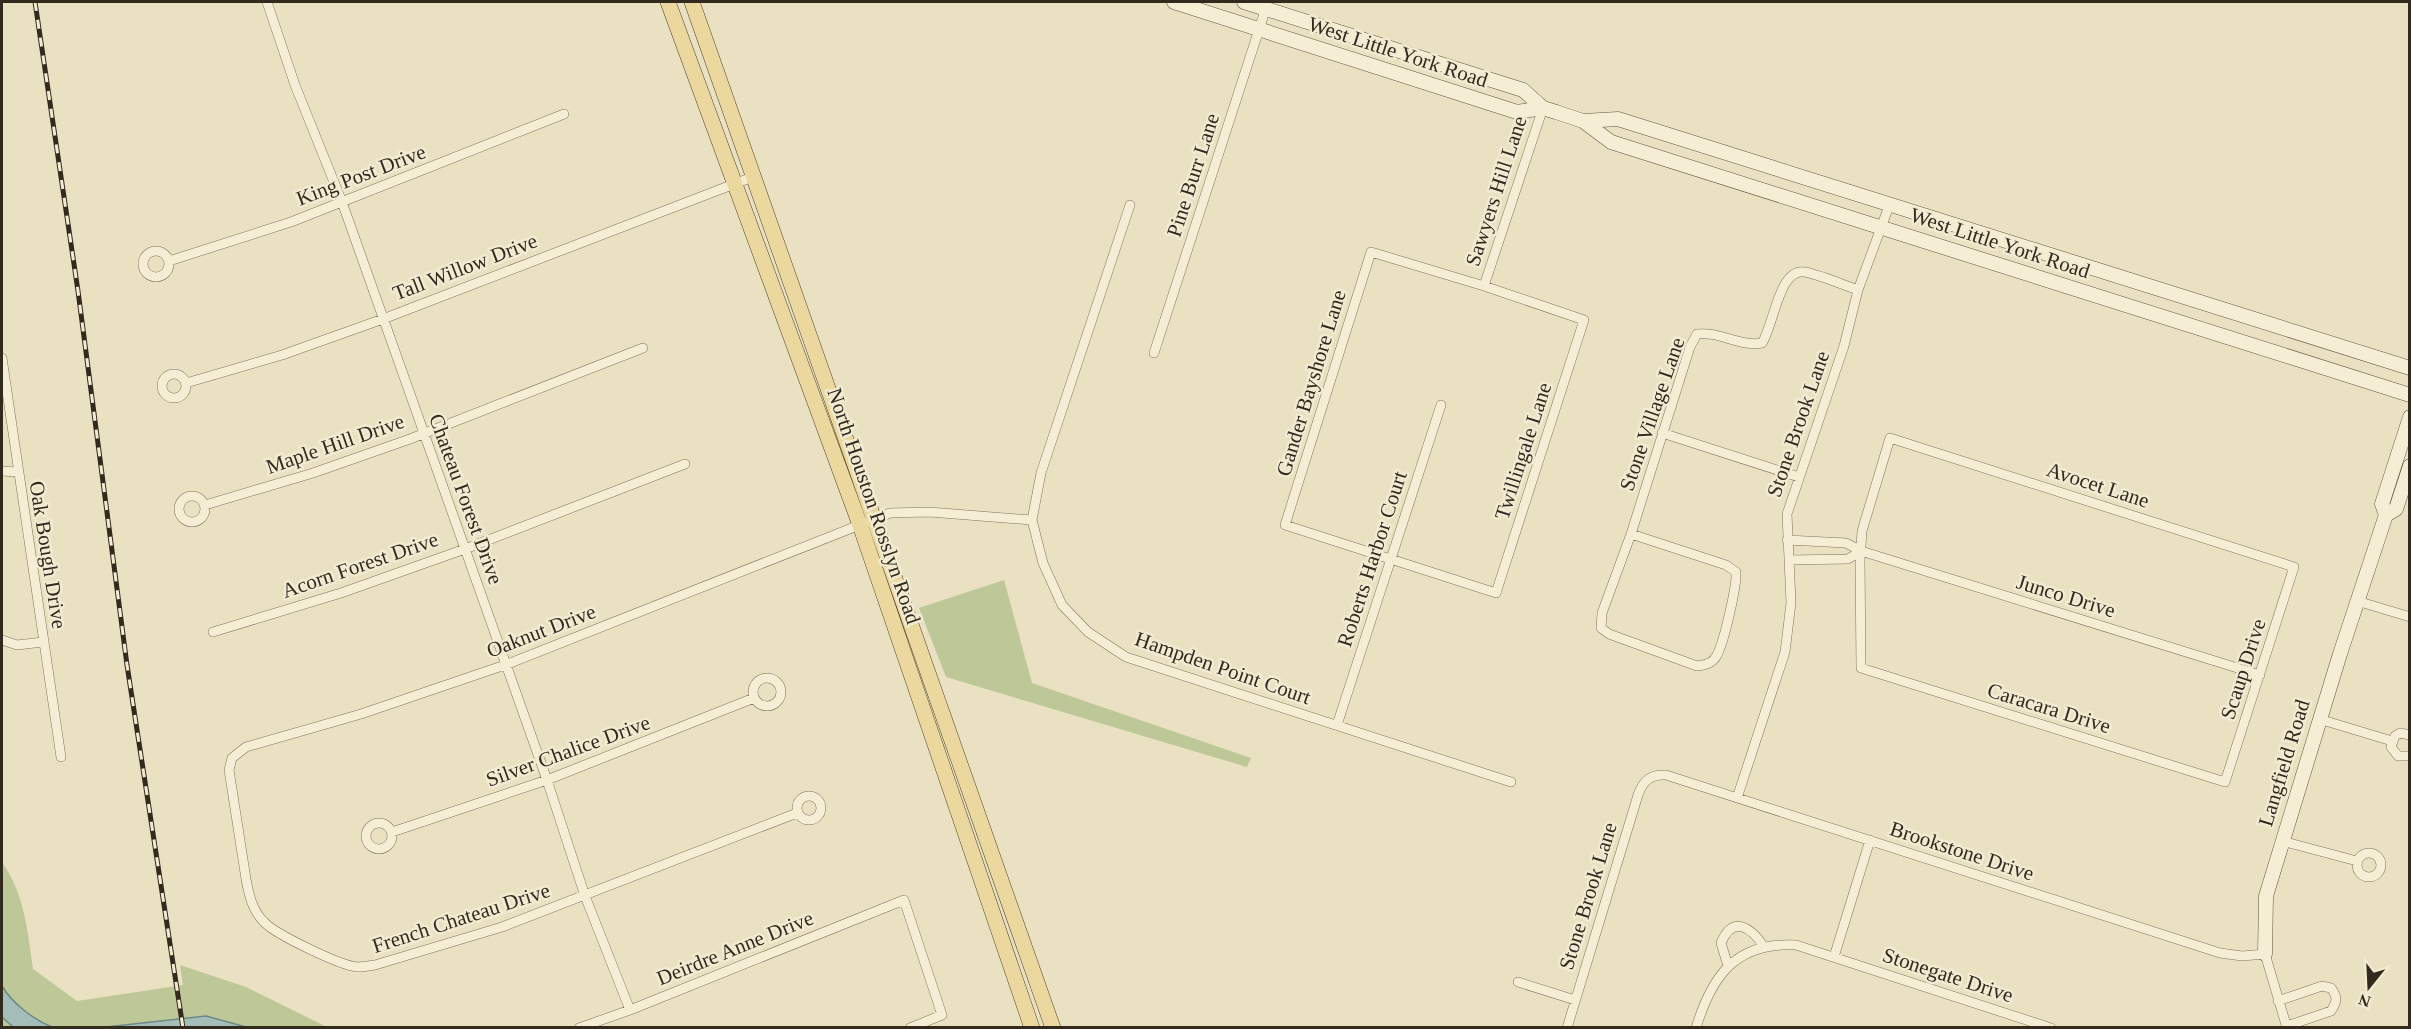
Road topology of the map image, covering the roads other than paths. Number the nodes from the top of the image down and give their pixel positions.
1 (267, 2) edge
2 (668, 2) edge
3 (692, 2) edge
4 (1174, 2) edge
5 (1244, 2) edge
6 (1266, 8) junction
7 (1259, 29) junction
8 (1428, 59) junction
9 (1422, 81) junction
10 (1543, 108) junction
11 (564, 114) dead end
12 (1583, 121) junction
13 (755, 176) junction
14 (734, 183) junction
15 (342, 202) junction
16 (1130, 206) dead end
17 (1889, 206) junction
18 (1881, 228) junction
19 (169, 261) dead end
20 (2079, 265) junction
21 (1484, 285) junction
22 (2073, 288) junction
23 (1858, 290) junction
24 (2251, 318) junction
25 (382, 319) junction
26 (808, 333) junction
27 (792, 339) junction
28 (2244, 342) junction
29 (643, 348) dead end
30 (1154, 353) dead end
31 (2, 358) edge
32 (2409, 368) edge
33 (186, 383) dead end
34 (2409, 395) edge
35 (1441, 405) dead end
36 (2409, 417) edge
37 (1662, 433) junction
38 (423, 434) junction
39 (685, 464) dead end
40 (2409, 466) edge
41 (2, 471) edge
42 (17, 472) junction
43 (1799, 477) junction
44 (205, 505) dead end
45 (2384, 509) junction
46 (1032, 520) junction
47 (867, 522) junction
48 (1631, 534) junction
49 (1787, 540) junction
50 (465, 549) junction
51 (1861, 551) junction
52 (1789, 560) junction
53 (1390, 561) junction
54 (2294, 567) joint
55 (2357, 601) junction
56 (2409, 617) edge
57 (213, 632) dead end
58 (2, 640) edge
59 (44, 642) junction
60 (505, 665) junction
61 (2260, 675) junction
62 (933, 687) junction
63 (916, 690) junction
64 (754, 698) dead end
65 (2319, 719) junction
66 (1337, 725) junction
67 (2409, 735) edge
68 (2392, 741) junction
69 (2409, 756) edge
70 (61, 757) dead end
71 (232, 758) joint
72 (1649, 778) joint
73 (547, 780) junction
74 (1511, 782) dead end
75 (2225, 783) joint
76 (1737, 798) junction
77 (797, 813) dead end
78 (982, 824) junction
79 (963, 829) junction
80 (392, 832) dead end
81 (1870, 840) junction
82 (2282, 841) junction
83 (2357, 861) dead end
84 (1004, 886) junction
85 (983, 887) junction
86 (585, 896) junction
87 (1764, 947) junction
88 (2265, 954) junction
89 (1834, 957) junction
90 (1728, 966) junction
91 (1518, 982) dead end
92 (1575, 1000) junction
93 (2278, 1001) junction
94 (630, 1010) junction
95 (1048, 1011) junction
96 (1030, 1022) edge
97 (2287, 1027) edge
98 (579, 1028) edge
99 (910, 1028) edge
100 (1053, 1028) edge
101 (1567, 1028) edge
102 (1696, 1028) edge
103 (2052, 1028) edge

1 - 15 street, Chateau Forest Drive
2 - 14 main road, North Houston Rosslyn Road
3 - 13 main road, North Houston Rosslyn Road
4 - 7 main road, West Little York Road
5 - 6 main road, West Little York Road
6 - 7 street, Pine Burr Lane
6 - 8 main road, West Little York Road
7 - 9 main road, West Little York Road
7 - 30 street, Pine Burr Lane
8 - 9 main road
8 - 10 main road, West Little York Road
9 - 10 main road, West Little York Road
10 - 12 main road, West Little York Road
10 - 21 street, Sawyers Hill Lane
11 - 15 street, King Post Drive
12 - 17 main road, West Little York Road
12 - 18 main road, West Little York Road
13 - 14 street, Tall Willow Drive
13 - 26 main road, North Houston Rosslyn Road
14 - 25 street, Tall Willow Drive
14 - 27 main road, North Houston Rosslyn Road
15 - 19 street, King Post Drive
15 - 25 street, Chateau Forest Drive
16 - 46 street, Hampden Point Court
17 - 18 street, Stone Brook Lane
17 - 20 main road, West Little York Road
18 - 22 main road, West Little York Road
18 - 23 street, Stone Brook Lane
20 - 22 main road
20 - 24 main road, West Little York Road
21 - 53 street, Twillingale Lane
21 - 53 street, Gander Bayshore Lane
22 - 28 main road, West Little York Road
23 - 37 street, Stone Village Lane
23 - 43 street, Stone Brook Lane
24 - 28 main road
24 - 32 main road, West Little York Road
25 - 33 street, Tall Willow Drive
25 - 38 street, Chateau Forest Drive
26 - 27 main road
26 - 47 main road, North Houston Rosslyn Road
27 - 47 main road, North Houston Rosslyn Road
28 - 34 main road, West Little York Road
29 - 38 street, Maple Hill Drive
31 - 42 street, Oak Bough Drive
35 - 53 street, Roberts Harbor Court
36 - 45 main road, Langfield Road
37 - 43 street
37 - 48 street, Stone Village Lane
38 - 44 street, Maple Hill Drive
38 - 50 street, Chateau Forest Drive
39 - 50 street, Acorn Forest Drive
40 - 45 main road, Langfield Road
41 - 42 street
42 - 59 street, Oak Bough Drive
43 - 49 street, Stone Brook Lane
45 - 55 main road, Langfield Road
46 - 47 street, Oaknut Drive
46 - 66 street, Hampden Point Court
47 - 60 street, Oaknut Drive
47 - 62 main road, North Houston Rosslyn Road
47 - 63 main road, North Houston Rosslyn Road
48 - 48 street, Stone Village Lane
49 - 51 street, Junco Drive
49 - 52 street, Stone Brook Lane
50 - 57 street, Acorn Forest Drive
50 - 60 street, Chateau Forest Drive
51 - 52 street
51 - 54 street, Avocet Lane
51 - 61 street, Junco Drive
51 - 75 street, Caracara Drive
52 - 76 street, Stone Brook Lane
53 - 66 street, Roberts Harbor Court
54 - 61 street, Scaup Drive
55 - 56 street
55 - 65 main road, Langfield Road
58 - 59 street
59 - 70 street, Oak Bough Drive
60 - 71 street, Oaknut Drive
60 - 73 street, Chateau Forest Drive
61 - 75 street, Scaup Drive
62 - 63 main road
62 - 78 main road, North Houston Rosslyn Road
63 - 79 main road, North Houston Rosslyn Road
64 - 73 street, Silver Chalice Drive
65 - 68 street
65 - 82 main road, Langfield Road
66 - 74 street, Hampden Point Court
67 - 68 street
68 - 69 street
71 - 86 street, French Chateau Drive
72 - 76 street, Brookstone Drive
72 - 92 street, Stone Brook Lane
73 - 80 street, Silver Chalice Drive
73 - 86 street, Chateau Forest Drive
76 - 81 street, Brookstone Drive
77 - 86 street, French Chateau Drive
78 - 79 main road
78 - 84 main road, North Houston Rosslyn Road
79 - 85 main road, North Houston Rosslyn Road
81 - 88 street, Brookstone Drive
81 - 89 street
82 - 83 street
82 - 88 main road, Langfield Road
84 - 85 main road
84 - 95 main road, North Houston Rosslyn Road
85 - 96 main road, North Houston Rosslyn Road
86 - 94 street, Chateau Forest Drive
87 - 89 street, Stonegate Drive
87 - 90 street
87 - 90 street
88 - 93 street, Langfield Road
89 - 103 street, Stonegate Drive
90 - 102 street
91 - 92 street
92 - 101 street, Stone Brook Lane
93 - 97 street, Langfield Road
93 - 97 street
94 - 98 street, Deirdre Anne Drive
94 - 99 street, Deirdre Anne Drive
95 - 96 main road
95 - 100 main road, North Houston Rosslyn Road

